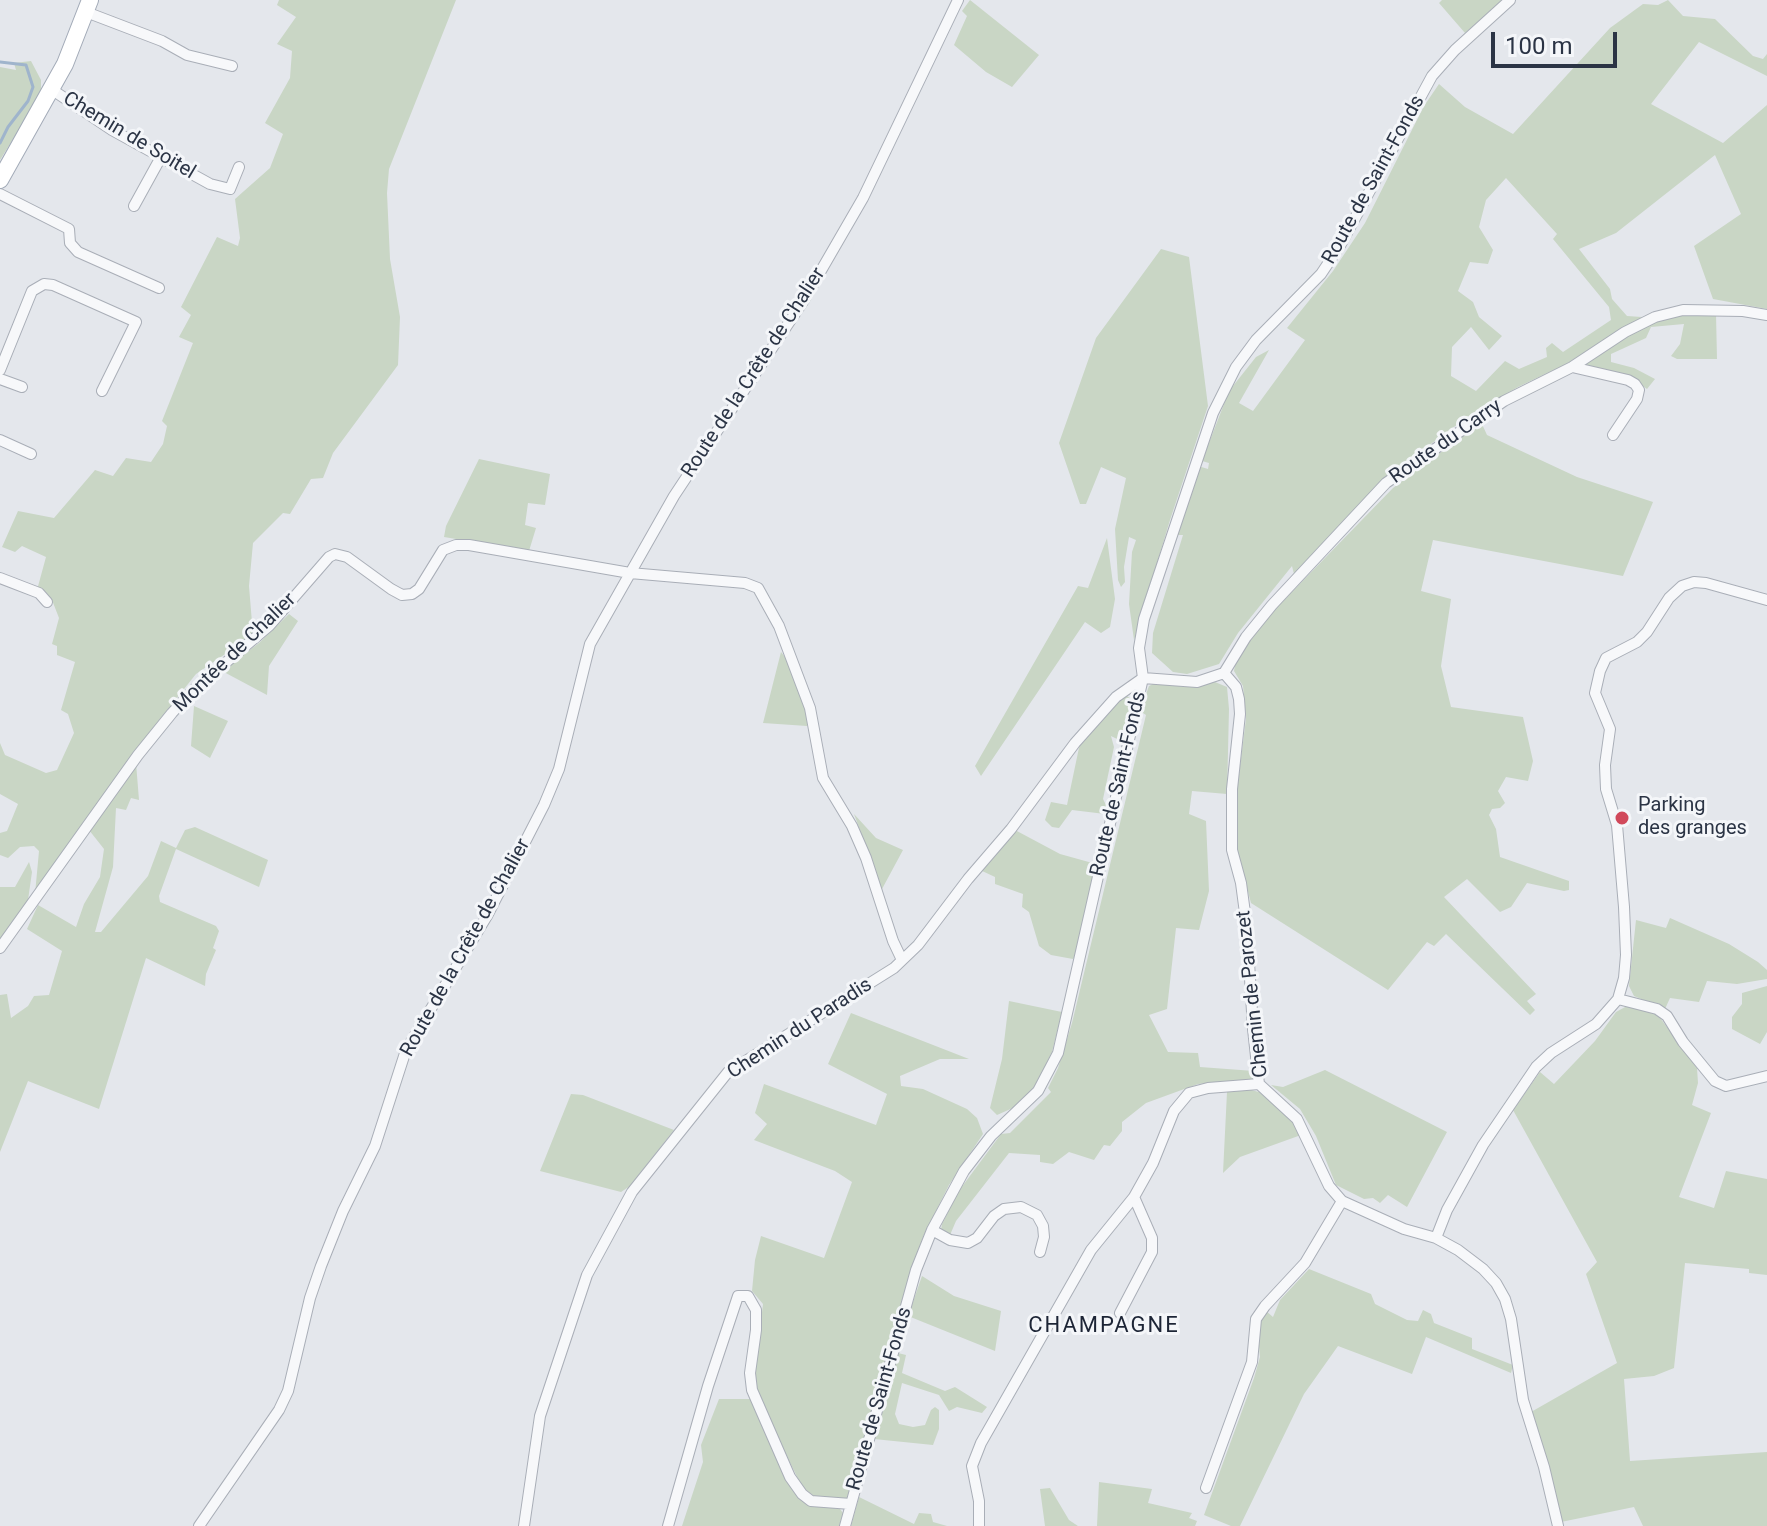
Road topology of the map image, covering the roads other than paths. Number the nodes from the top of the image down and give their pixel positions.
1 (958, 0) edge
2 (1510, 0) edge
3 (88, 6) edge
4 (232, 66) dead end
5 (51, 89) junction
6 (161, 157) junction
7 (239, 167) dead end
8 (0, 180) edge
9 (0, 194) edge
10 (134, 206) dead end
11 (159, 288) dead end
12 (1767, 315) edge
13 (1572, 367) junction
14 (0, 370) edge
15 (0, 379) edge
16 (22, 387) dead end
17 (102, 391) dead end
18 (1613, 435) dead end
19 (0, 440) edge
20 (31, 454) dead end
21 (630, 573) junction
22 (0, 578) edge
23 (1767, 600) edge
24 (47, 602) dead end
25 (1224, 673) junction
26 (1143, 678) junction
27 (0, 948) edge
28 (902, 960) junction
29 (1618, 999) junction
30 (1767, 1076) edge
31 (1259, 1084) junction
32 (1134, 1197) junction
33 (1342, 1201) junction
34 (932, 1230) junction
35 (1436, 1238) junction
36 (1040, 1252) dead end
37 (1120, 1313) dead end
38 (1206, 1488) dead end
39 (851, 1504) junction
40 (199, 1526) edge
41 (524, 1526) edge
42 (668, 1526) edge
43 (845, 1526) edge
44 (979, 1526) edge
45 (1558, 1526) edge

1 - 21 street, Route de la Crête de Chalier
2 - 26 street, Route de Saint-Fonds
3 - 4 street
3 - 5 main road
5 - 6 street, Chemin de Soitel
5 - 8 main road
6 - 7 street, Chemin de Soitel
6 - 10 street
9 - 11 street
12 - 13 street, Route du Carry
13 - 18 street
13 - 25 street, Route du Carry
14 - 17 street
15 - 16 street
19 - 20 street
21 - 27 street, Montée de Chalier
21 - 28 street
21 - 40 street, Route de la Crête de Chalier
22 - 24 street
23 - 29 street
25 - 26 street
25 - 31 street, Chemin de Parozet
26 - 28 street, Chemin du Paradis
26 - 34 street, Route de Saint-Fonds
28 - 41 street, Chemin du Paradis
29 - 30 street
29 - 35 street
31 - 32 street
31 - 33 street, Chemin de Parozet
32 - 37 street
32 - 44 street
33 - 35 street
33 - 38 street
34 - 36 street
34 - 39 street, Route de Saint-Fonds
35 - 45 street
39 - 42 street
39 - 43 street, Route de Saint-Fonds

